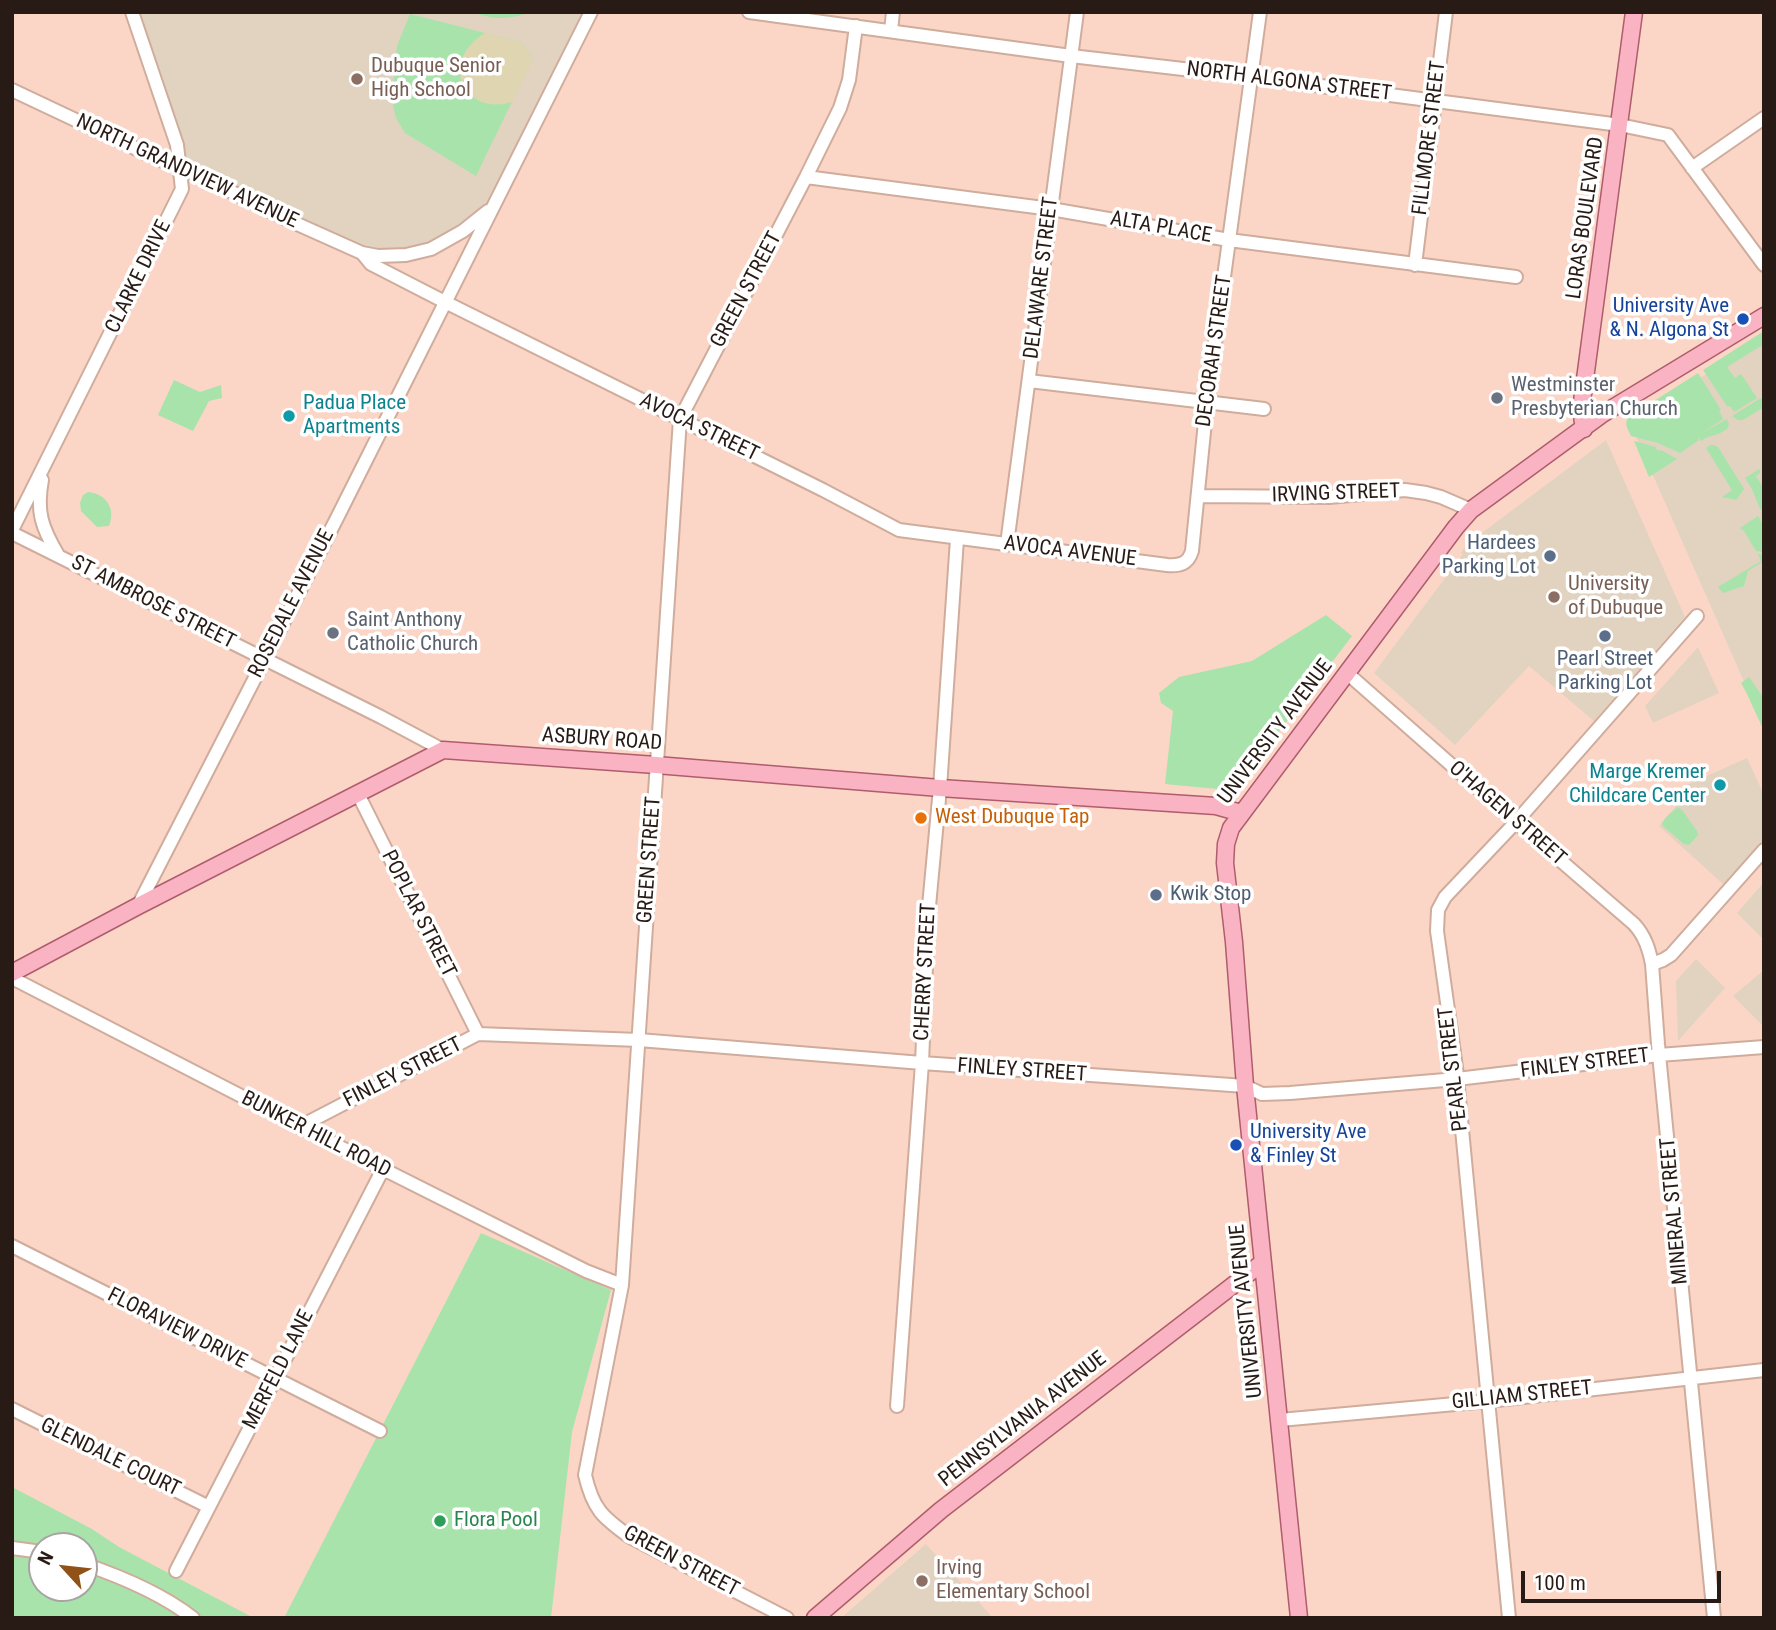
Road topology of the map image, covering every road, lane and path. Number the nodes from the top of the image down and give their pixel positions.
1 (132, 12) edge
2 (591, 12) edge
3 (749, 12) edge
4 (893, 12) edge
5 (1077, 12) edge
6 (1260, 12) edge
7 (1446, 12) edge
8 (1634, 12) edge
9 (856, 26) junction
10 (891, 31) junction
11 (1072, 56) junction
12 (1252, 77) junction
13 (12, 90) edge
14 (1435, 100) junction
15 (1764, 118) edge
16 (1620, 125) junction
17 (181, 168) junction
18 (1692, 168) junction
19 (806, 177) junction
20 (492, 207) junction
21 (1051, 209) junction
22 (1230, 240) junction
23 (362, 253) junction
24 (1415, 265) junction
25 (1764, 265) edge
26 (1516, 277) dead end
27 (445, 302) junction
28 (1764, 316) edge
29 (1029, 381) junction
30 (1207, 402) junction
31 (1264, 409) dead end
32 (680, 419) junction
33 (1584, 429) junction
34 (43, 470) junction
35 (1198, 496) junction
36 (1471, 510) junction
37 (12, 531) edge
38 (957, 539) junction
39 (1007, 544) junction
40 (58, 555) junction
41 (1184, 564) joint
42 (1697, 616) dead end
43 (263, 659) junction
44 (1347, 673) junction
45 (443, 750) junction
46 (656, 765) junction
47 (940, 788) junction
48 (358, 794) junction
49 (1241, 813) junction
50 (1516, 822) junction
51 (1764, 850) edge
52 (138, 906) junction
53 (1652, 964) junction
54 (12, 976) edge
55 (478, 1034) junction
56 (639, 1040) junction
57 (1764, 1046) edge
58 (1660, 1055) junction
59 (922, 1063) junction
60 (1457, 1079) junction
61 (1245, 1086) junction
62 (299, 1127) junction
63 (383, 1169) junction
64 (12, 1246) edge
65 (1262, 1263) junction
66 (622, 1285) junction
67 (1764, 1370) edge
68 (275, 1378) junction
69 (1690, 1378) junction
70 (1488, 1401) junction
71 (897, 1406) dead end
72 (12, 1409) edge
73 (1280, 1420) junction
74 (380, 1431) dead end
75 (209, 1507) junction
76 (98, 1568) edge
77 (176, 1571) dead end
78 (193, 1618) edge
79 (787, 1618) edge
80 (815, 1618) edge
81 (1300, 1618) edge
82 (1508, 1618) edge
83 (1714, 1618) edge

1 - 17 street, CLARKE DRIVE
2 - 20 street, NORTH GRANDVIEW AVENUE
3 - 9 street, NORTH ALGONA STREET
4 - 10 street
5 - 11 street, DELAWARE STREET
6 - 12 street, DECORAH STREET
7 - 14 street, FILLMORE STREET
8 - 16 main road, LORAS BOULEVARD
9 - 10 street, NORTH ALGONA STREET
9 - 19 street, GREEN STREET
10 - 11 street, NORTH ALGONA STREET
11 - 12 street, NORTH ALGONA STREET
11 - 21 street, DELAWARE STREET
12 - 14 street, NORTH ALGONA STREET
12 - 22 street, DECORAH STREET
13 - 17 street, NORTH GRANDVIEW AVENUE
14 - 16 street, NORTH ALGONA STREET
14 - 24 street, FILLMORE STREET
15 - 18 street
16 - 18 street, NORTH ALGONA STREET
16 - 33 main road, LORAS BOULEVARD
17 - 23 street, NORTH GRANDVIEW AVENUE
17 - 34 street, CLARKE DRIVE
18 - 25 street, NORTH ALGONA STREET
19 - 21 street, ALTA PLACE
19 - 32 street, GREEN STREET
20 - 23 street, NORTH GRANDVIEW AVENUE
20 - 27 street, NORTH GRANDVIEW AVENUE
21 - 22 street, ALTA PLACE
21 - 29 street, DELAWARE STREET
22 - 24 street, ALTA PLACE
22 - 30 street, DECORAH STREET
23 - 27 street, NORTH GRANDVIEW AVENUE
24 - 26 street, ALTA PLACE
27 - 32 street, AVOCA STREET
27 - 43 street, ROSEDALE AVENUE
28 - 33 main road, UNIVERSITY AVENUE
29 - 30 street
29 - 39 street, DELAWARE STREET
30 - 31 street
30 - 35 street, DECORAH STREET
32 - 38 street, AVOCA STREET
32 - 46 street, GREEN STREET
33 - 36 main road, UNIVERSITY AVENUE
34 - 37 street, CLARKE DRIVE
34 - 40 street
35 - 36 street, IRVING STREET
35 - 41 street, DECORAH STREET
36 - 44 main road, UNIVERSITY AVENUE
37 - 40 street, ST AMBROSE STREET
38 - 39 street, AVOCA AVENUE
38 - 47 street, CHERRY STREET
39 - 41 street, AVOCA AVENUE
40 - 43 street, ST AMBROSE STREET
42 - 50 street, PEARL STREET
43 - 45 street, ST AMBROSE STREET
43 - 52 street, ROSEDALE AVENUE
44 - 49 main road, UNIVERSITY AVENUE
44 - 50 street, O'HAGEN STREET
45 - 46 main road, ASBURY ROAD
45 - 48 main road
46 - 47 main road, ASBURY ROAD
46 - 56 street, GREEN STREET
47 - 49 main road, ASBURY ROAD
47 - 59 street, CHERRY STREET
48 - 52 main road
48 - 55 street, POPLAR STREET
49 - 61 main road, UNIVERSITY AVENUE
50 - 53 street, O'HAGEN STREET
50 - 60 street, PEARL STREET
51 - 53 street
52 - 54 main road
53 - 58 street, MINERAL STREET
54 - 62 street, BUNKER HILL ROAD
55 - 56 street, FINLEY STREET
55 - 62 street, FINLEY STREET
56 - 59 street, FINLEY STREET
56 - 66 street, GREEN STREET
57 - 58 street, FINLEY STREET
58 - 60 street, FINLEY STREET
58 - 69 street, MINERAL STREET
59 - 61 street, FINLEY STREET
59 - 71 street, CHERRY STREET
60 - 61 street, FINLEY STREET
60 - 70 street, PEARL STREET
61 - 65 main road, UNIVERSITY AVENUE
62 - 63 street, BUNKER HILL ROAD
63 - 66 street, BUNKER HILL ROAD
63 - 68 street, MERFELD LANE
64 - 68 street, FLORAVIEW DRIVE
65 - 73 main road, UNIVERSITY AVENUE
65 - 80 main road, PENNSYLVANIA AVENUE
66 - 79 street, GREEN STREET
67 - 69 street, GILLIAM STREET
68 - 74 street, FLORAVIEW DRIVE
68 - 75 street, MERFELD LANE
69 - 70 street, GILLIAM STREET
69 - 83 street, MINERAL STREET
70 - 73 street, GILLIAM STREET
70 - 82 street, PEARL STREET
72 - 75 street, GLENDALE COURT
73 - 81 main road, UNIVERSITY AVENUE
75 - 77 street, MERFELD LANE
76 - 78 street

